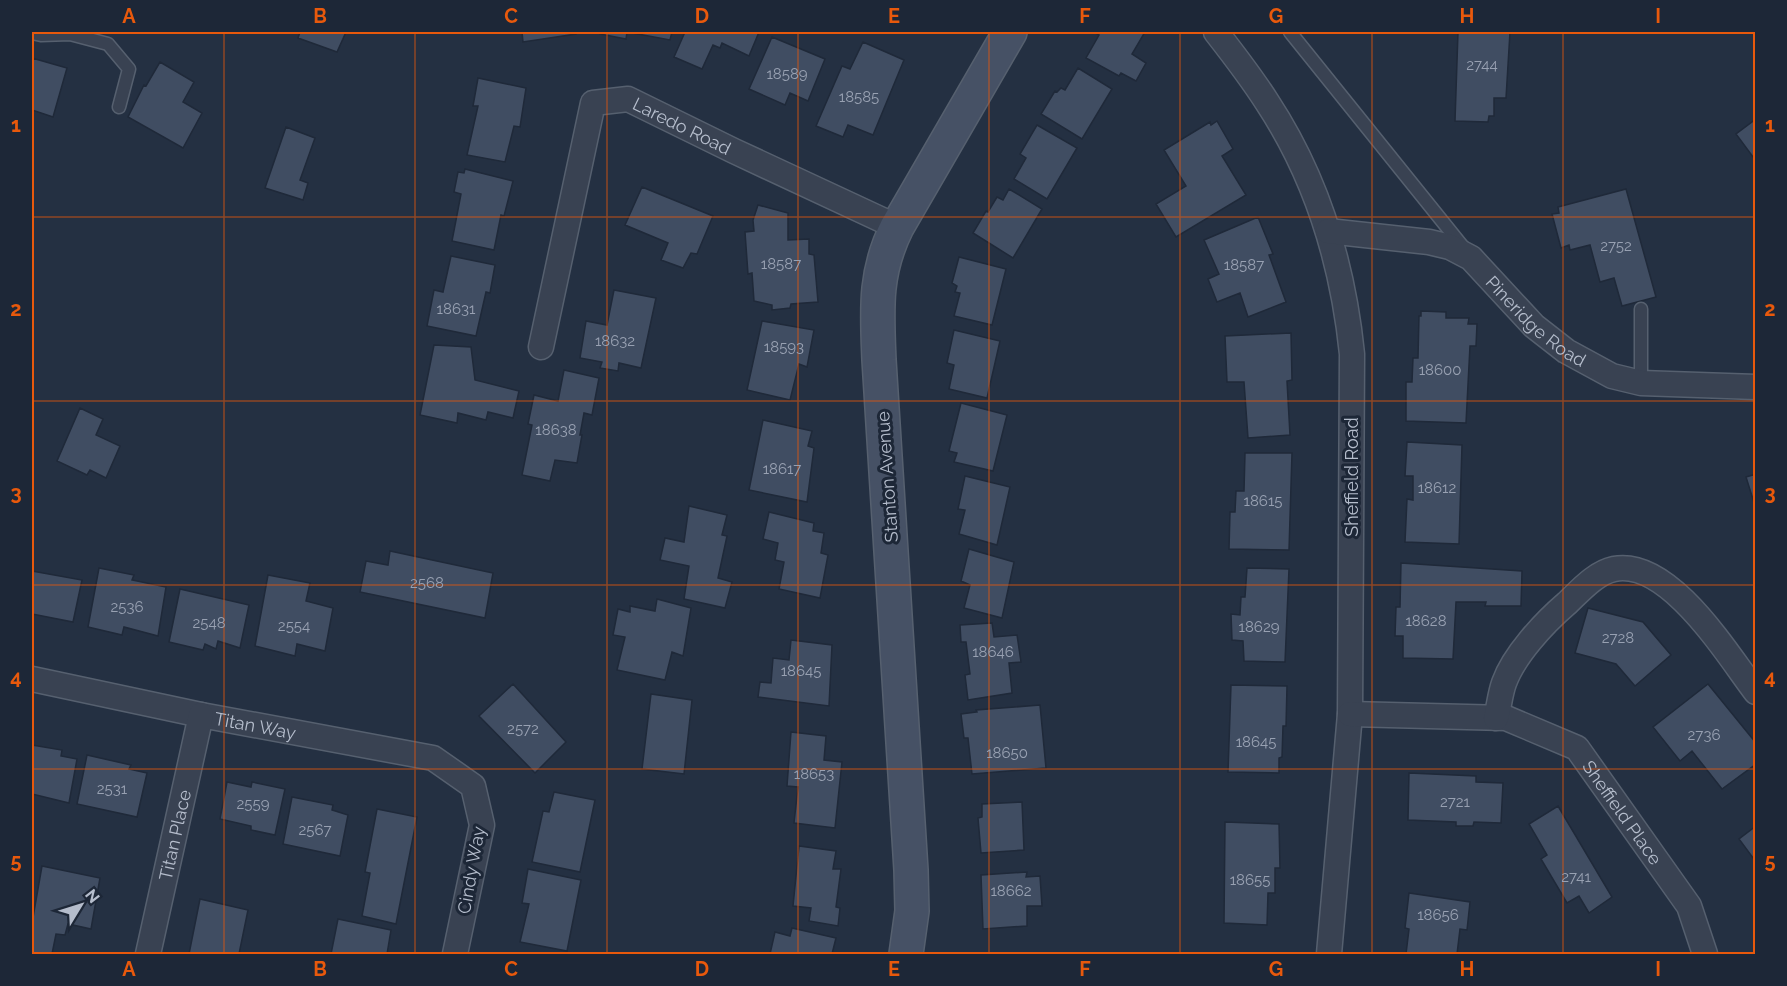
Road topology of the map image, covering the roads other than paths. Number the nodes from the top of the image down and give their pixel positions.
1 (1010, 32) edge
2 (1216, 32) edge
3 (1290, 32) edge
4 (32, 33) edge
5 (119, 107) dead end
6 (897, 227) junction
7 (1328, 231) junction
8 (1471, 258) junction
9 (1641, 309) dead end
10 (541, 347) dead end
11 (1641, 383) junction
12 (1755, 387) edge
13 (32, 679) edge
14 (1755, 692) edge
15 (1350, 714) junction
16 (201, 715) junction
17 (1496, 718) junction
18 (473, 786) joint
19 (148, 954) edge
20 (455, 954) edge
21 (906, 954) edge
22 (1329, 954) edge
23 (1705, 954) edge

1 - 6 street, Stanton Avenue
2 - 7 street, Sheffield Road
3 - 8 lane
4 - 5 lane
6 - 10 street, Laredo Road
6 - 21 street, Stanton Avenue
7 - 8 street, Pineridge Road
7 - 15 street, Sheffield Road
8 - 11 street, Pineridge Road
9 - 11 lane
11 - 12 street, Pineridge Road
13 - 16 street, Titan Way
14 - 17 street
15 - 17 street, Sheffield Place
15 - 22 street, Sheffield Road
16 - 18 street, Titan Way
16 - 19 street, Titan Place
17 - 23 street, Sheffield Place
18 - 20 street, Cindy Way

